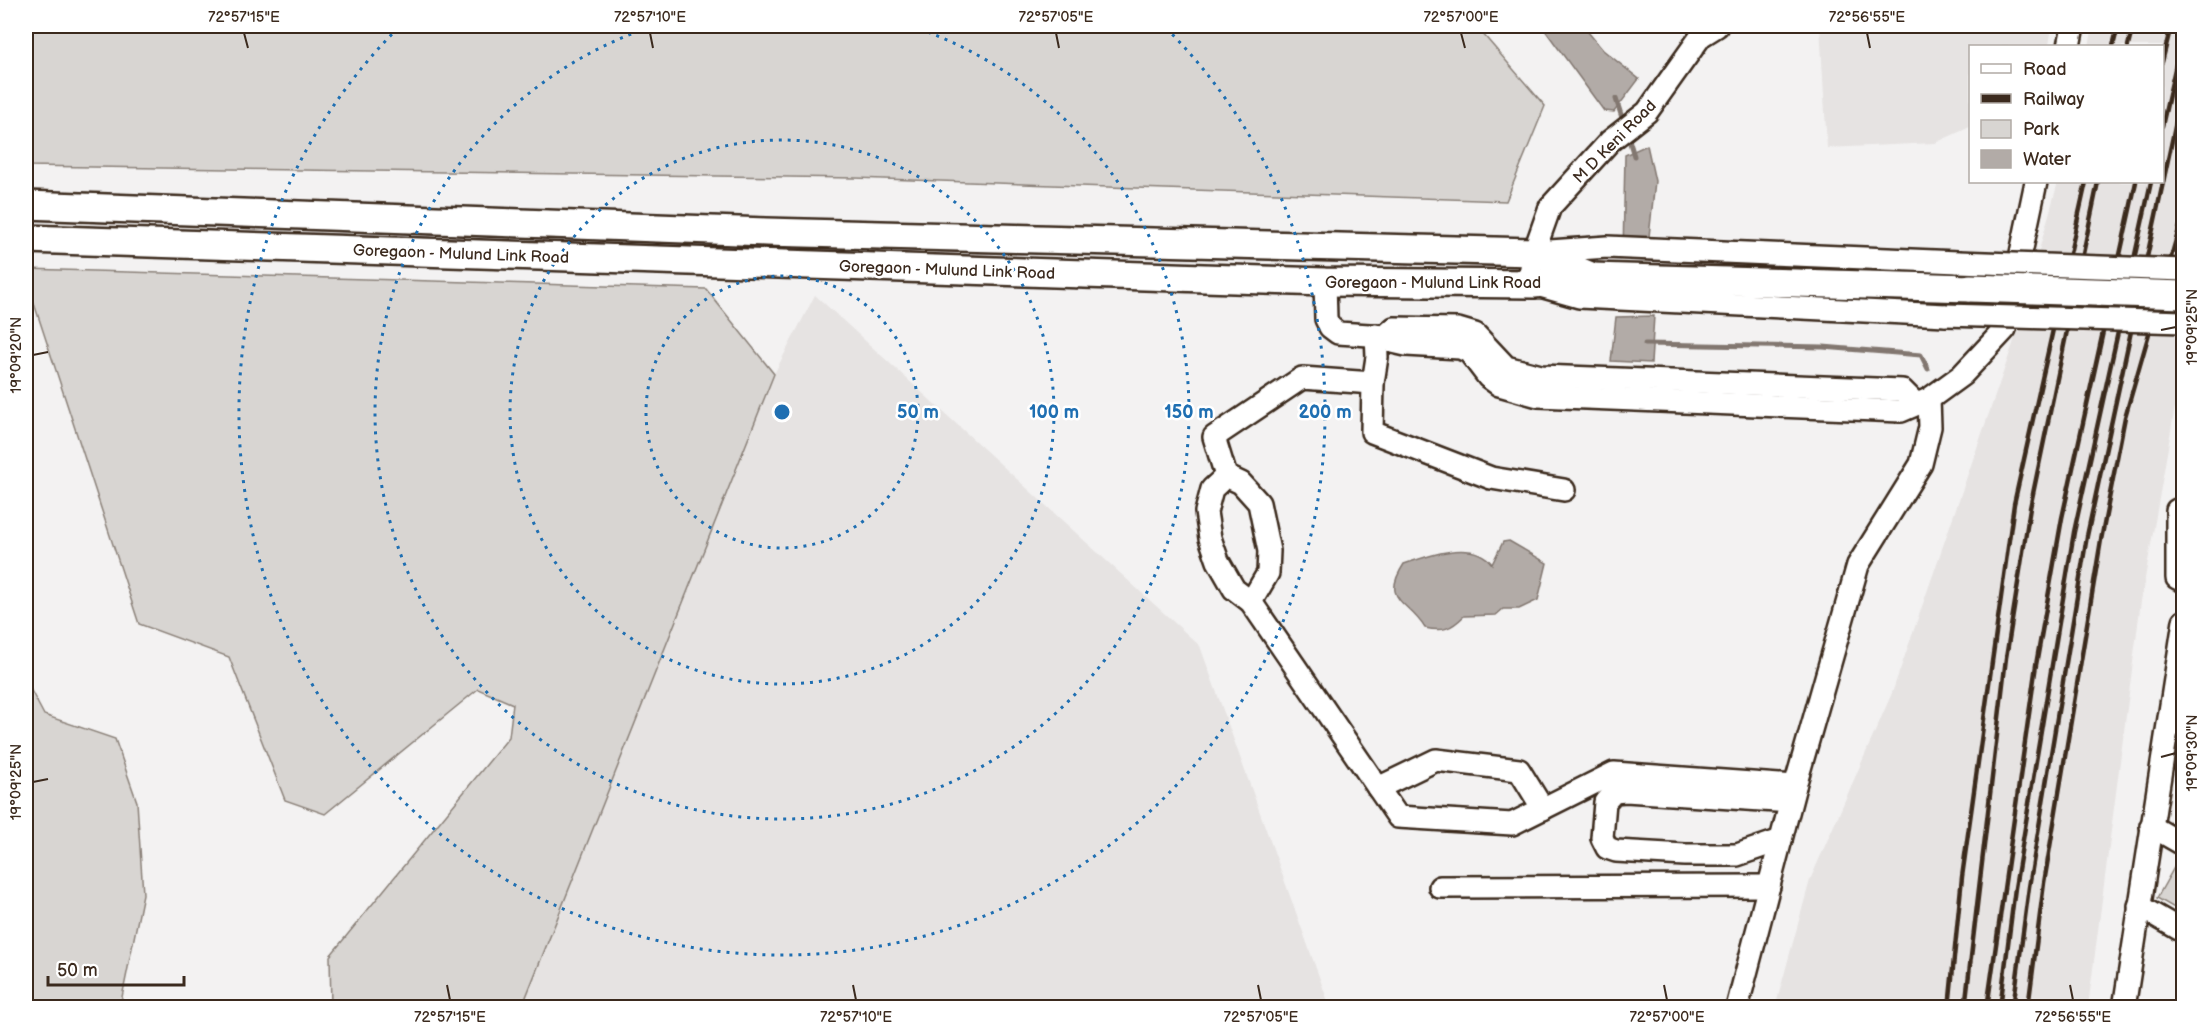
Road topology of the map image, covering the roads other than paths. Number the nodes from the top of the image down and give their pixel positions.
1 (2073, 26) edge
2 (1706, 29) edge
3 (2068, 45) edge
4 (2037, 183) edge
5 (26, 205) edge
6 (26, 239) edge
7 (1534, 252) junction
8 (2184, 270) edge
9 (1325, 282) junction
10 (1531, 284) junction
11 (1605, 285) junction
12 (1660, 291) junction
13 (2184, 295) edge
14 (2184, 322) edge
15 (1375, 335) junction
16 (1373, 378) junction
17 (1922, 401) junction
18 (1226, 476) junction
19 (1564, 490) dead end
20 (2181, 504) edge
21 (2184, 581) edge
22 (1251, 602) junction
23 (2184, 621) edge
24 (1378, 788) junction
25 (1786, 796) junction
26 (1543, 809) junction
27 (2151, 826) junction
28 (1774, 843) junction
29 (2184, 845) edge
30 (1769, 886) junction
31 (1440, 887) dead end
32 (2139, 906) junction
33 (2184, 932) edge
34 (1737, 1008) edge
35 (2124, 1008) edge

1 - 3 street
2 - 7 street, M D Keni Road
4 - 17 street
5 - 7 main road, Goregaon - Mulund Link Road
6 - 9 main road, Goregaon - Mulund Link Road
7 - 8 street, bridge
7 - 10 street, M D Keni Road
7 - 11 main road, Goregaon - Mulund Link Road
9 - 10 main road, Goregaon - Mulund Link Road
9 - 15 street
10 - 11 main road, Goregaon - Mulund Link Road
11 - 12 main road
12 - 13 main road, bridge
12 - 14 street, bridge
15 - 16 street
15 - 17 street
16 - 18 street
16 - 19 street
17 - 25 street
18 - 22 street
18 - 22 street
20 - 21 street
22 - 24 street
23 - 27 street
24 - 26 street
24 - 26 street
25 - 26 street
25 - 28 street
25 - 28 street
27 - 29 street
27 - 32 street
28 - 30 street
30 - 31 street
30 - 34 street
32 - 33 street
32 - 35 street

